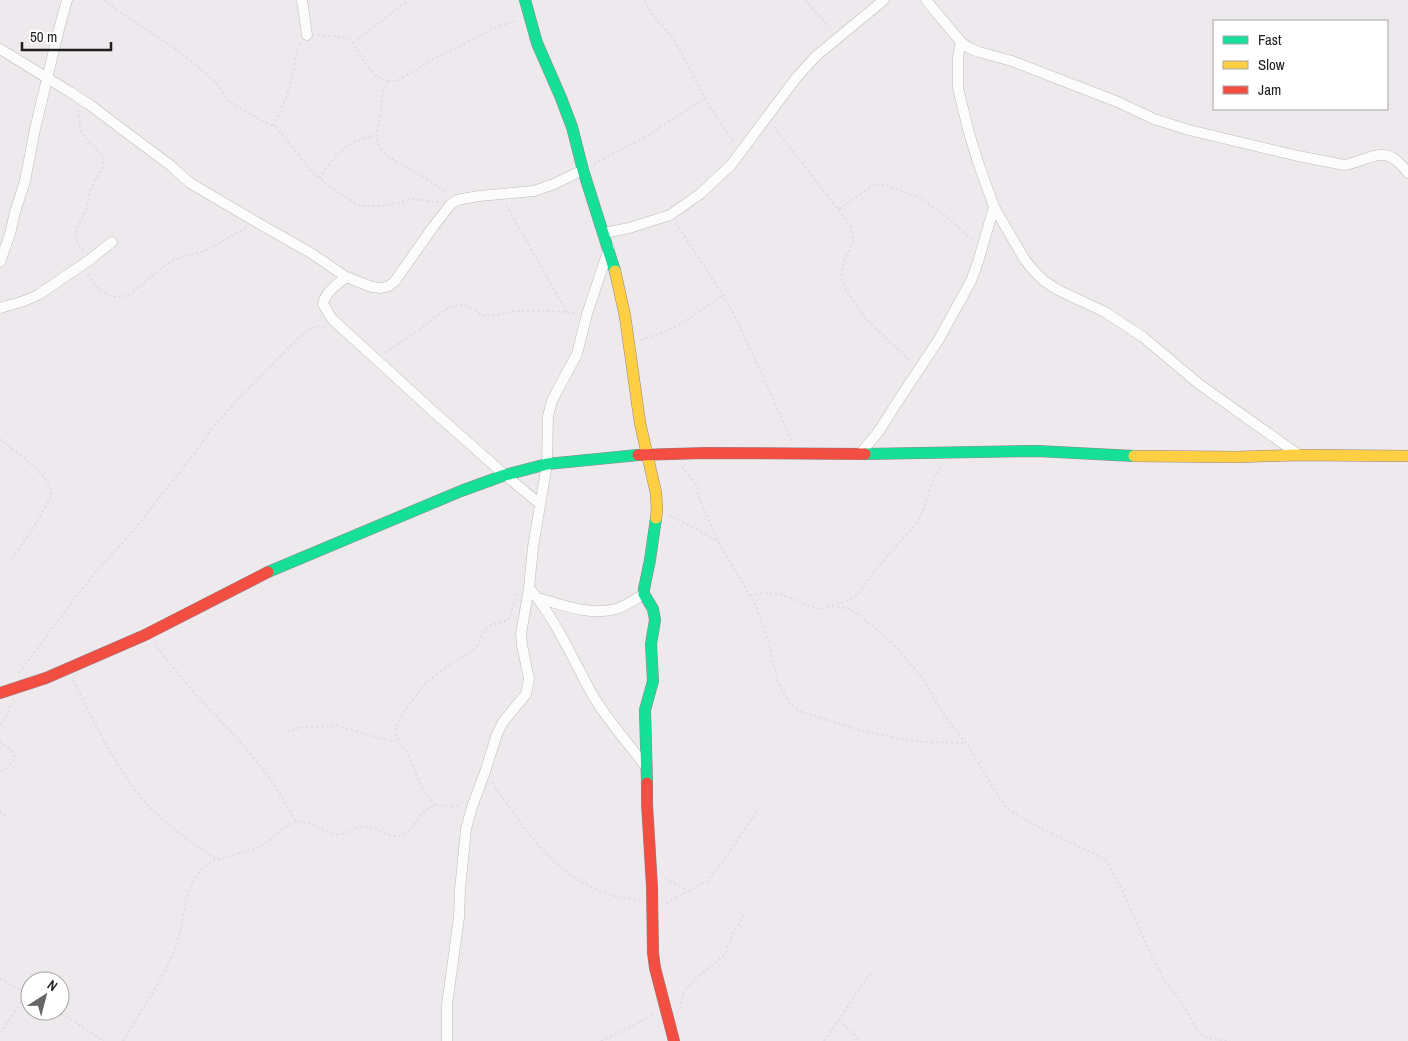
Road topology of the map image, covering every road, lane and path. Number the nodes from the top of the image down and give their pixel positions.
1 (67, 0) edge
2 (104, 0) edge
3 (302, 0) edge
4 (408, 0) edge
5 (525, 0) edge
6 (645, 0) edge
7 (805, 0) edge
8 (884, 0) edge
9 (926, 0) edge
10 (936, 0) edge
11 (937, 13) junction
12 (529, 16) junction
13 (308, 35) junction
14 (838, 37) junction
15 (961, 42) junction
16 (353, 43) junction
17 (0, 49) edge
18 (48, 79) junction
19 (388, 81) junction
20 (79, 98) junction
21 (705, 98) junction
22 (766, 117) junction
23 (273, 126) junction
24 (376, 136) junction
25 (742, 150) junction
26 (583, 170) junction
27 (1408, 173) edge
28 (319, 178) junction
29 (500, 194) junction
30 (454, 202) junction
31 (994, 207) junction
32 (839, 209) junction
33 (670, 215) junction
34 (258, 223) junction
35 (604, 233) junction
36 (112, 242) dead end
37 (609, 247) junction
38 (983, 248) junction
39 (0, 262) edge
40 (85, 262) junction
41 (346, 277) junction
42 (723, 295) junction
43 (0, 308) edge
44 (567, 312) junction
45 (587, 314) junction
46 (344, 331) junction
47 (629, 344) junction
48 (376, 359) junction
49 (919, 370) junction
50 (0, 439) edge
51 (671, 453) junction
52 (798, 453) junction
53 (950, 453) junction
54 (648, 454) junction
55 (860, 454) junction
56 (1299, 455) junction
57 (1408, 456) edge
58 (547, 464) junction
59 (505, 475) junction
60 (540, 504) junction
61 (657, 510) junction
62 (719, 543) junction
63 (11, 560) dead end
64 (529, 588) junction
65 (517, 590) dead end
66 (644, 594) junction
67 (750, 595) junction
68 (538, 598) junction
69 (832, 606) junction
70 (145, 635) junction
71 (67, 669) junction
72 (17, 676) dead end
73 (12, 689) junction
74 (0, 693) edge
75 (0, 725) edge
76 (287, 732) dead end
77 (0, 741) edge
78 (399, 742) junction
79 (966, 744) junction
80 (647, 768) junction
81 (485, 772) junction
82 (0, 773) edge
83 (464, 801) dead end
84 (436, 805) junction
85 (759, 809) dead end
86 (0, 811) edge
87 (7, 817) dead end
88 (297, 822) junction
89 (217, 860) junction
90 (651, 873) junction
91 (689, 891) junction
92 (653, 907) junction
93 (746, 912) dead end
94 (872, 971) dead end
95 (0, 979) edge
96 (20, 989) edge
97 (20, 1003) edge
98 (665, 1008) junction
99 (679, 1014) dead end
100 (70, 1019) edge
101 (838, 1019) junction
102 (0, 1033) edge
103 (1204, 1037) junction
104 (104, 1041) edge
105 (123, 1041) edge
106 (447, 1041) edge
107 (601, 1041) edge
108 (674, 1041) edge
109 (824, 1041) edge
110 (861, 1041) edge
111 (1204, 1041) edge
112 (1228, 1041) edge

1 - 18 street
2 - 23 path
3 - 13 street
4 - 16 path
5 - 12 street
6 - 21 path
7 - 14 path
8 - 14 street
9 - 11 street
10 - 11 street
11 - 15 street
12 - 19 path
12 - 26 street
13 - 16 path
13 - 23 path
14 - 22 street
15 - 27 street
15 - 31 street
16 - 19 path
17 - 18 street
18 - 20 street
18 - 39 street
19 - 24 path
20 - 34 street
20 - 40 path
21 - 25 path
21 - 26 path
22 - 25 street
22 - 32 path
23 - 28 path
24 - 28 path
24 - 30 path
25 - 33 street
26 - 29 street
26 - 35 street
28 - 30 path
29 - 30 street
29 - 44 path
30 - 41 street
31 - 38 street
31 - 56 street
32 - 38 path
32 - 49 path
33 - 35 street
33 - 42 path
34 - 40 path
34 - 41 street
35 - 37 street
36 - 40 street
37 - 45 street
37 - 47 street
38 - 49 street
40 - 43 street
41 - 46 street
42 - 47 path
42 - 52 path
44 - 45 path
44 - 48 path
45 - 58 street
46 - 48 street
46 - 72 path
47 - 54 street
48 - 59 street
49 - 55 street
50 - 63 path
51 - 52 street
51 - 54 street
51 - 62 path
52 - 55 street
53 - 55 street
53 - 56 street
53 - 69 path
54 - 58 street
54 - 61 street
56 - 57 street
58 - 59 street
58 - 60 street
59 - 60 street
59 - 70 street
60 - 64 street
61 - 62 path
61 - 66 street
62 - 67 path
64 - 68 street
64 - 81 street
65 - 78 path
66 - 68 street
66 - 80 street
67 - 69 path
67 - 79 path
68 - 80 street
69 - 79 path
70 - 71 street
70 - 88 path
71 - 73 street
71 - 89 path
73 - 74 street
73 - 75 path
76 - 78 path
77 - 82 path
78 - 84 path
79 - 103 path
80 - 90 street
81 - 92 path
81 - 106 street
83 - 84 path
84 - 88 path
85 - 91 path
86 - 87 path
88 - 89 path
89 - 105 path
90 - 91 path
90 - 92 street
91 - 92 path
92 - 98 street
93 - 99 path
94 - 101 path
95 - 96 path
97 - 102 path
98 - 107 path
98 - 108 street
100 - 104 path
101 - 109 path
101 - 110 path
103 - 111 path
103 - 112 path

